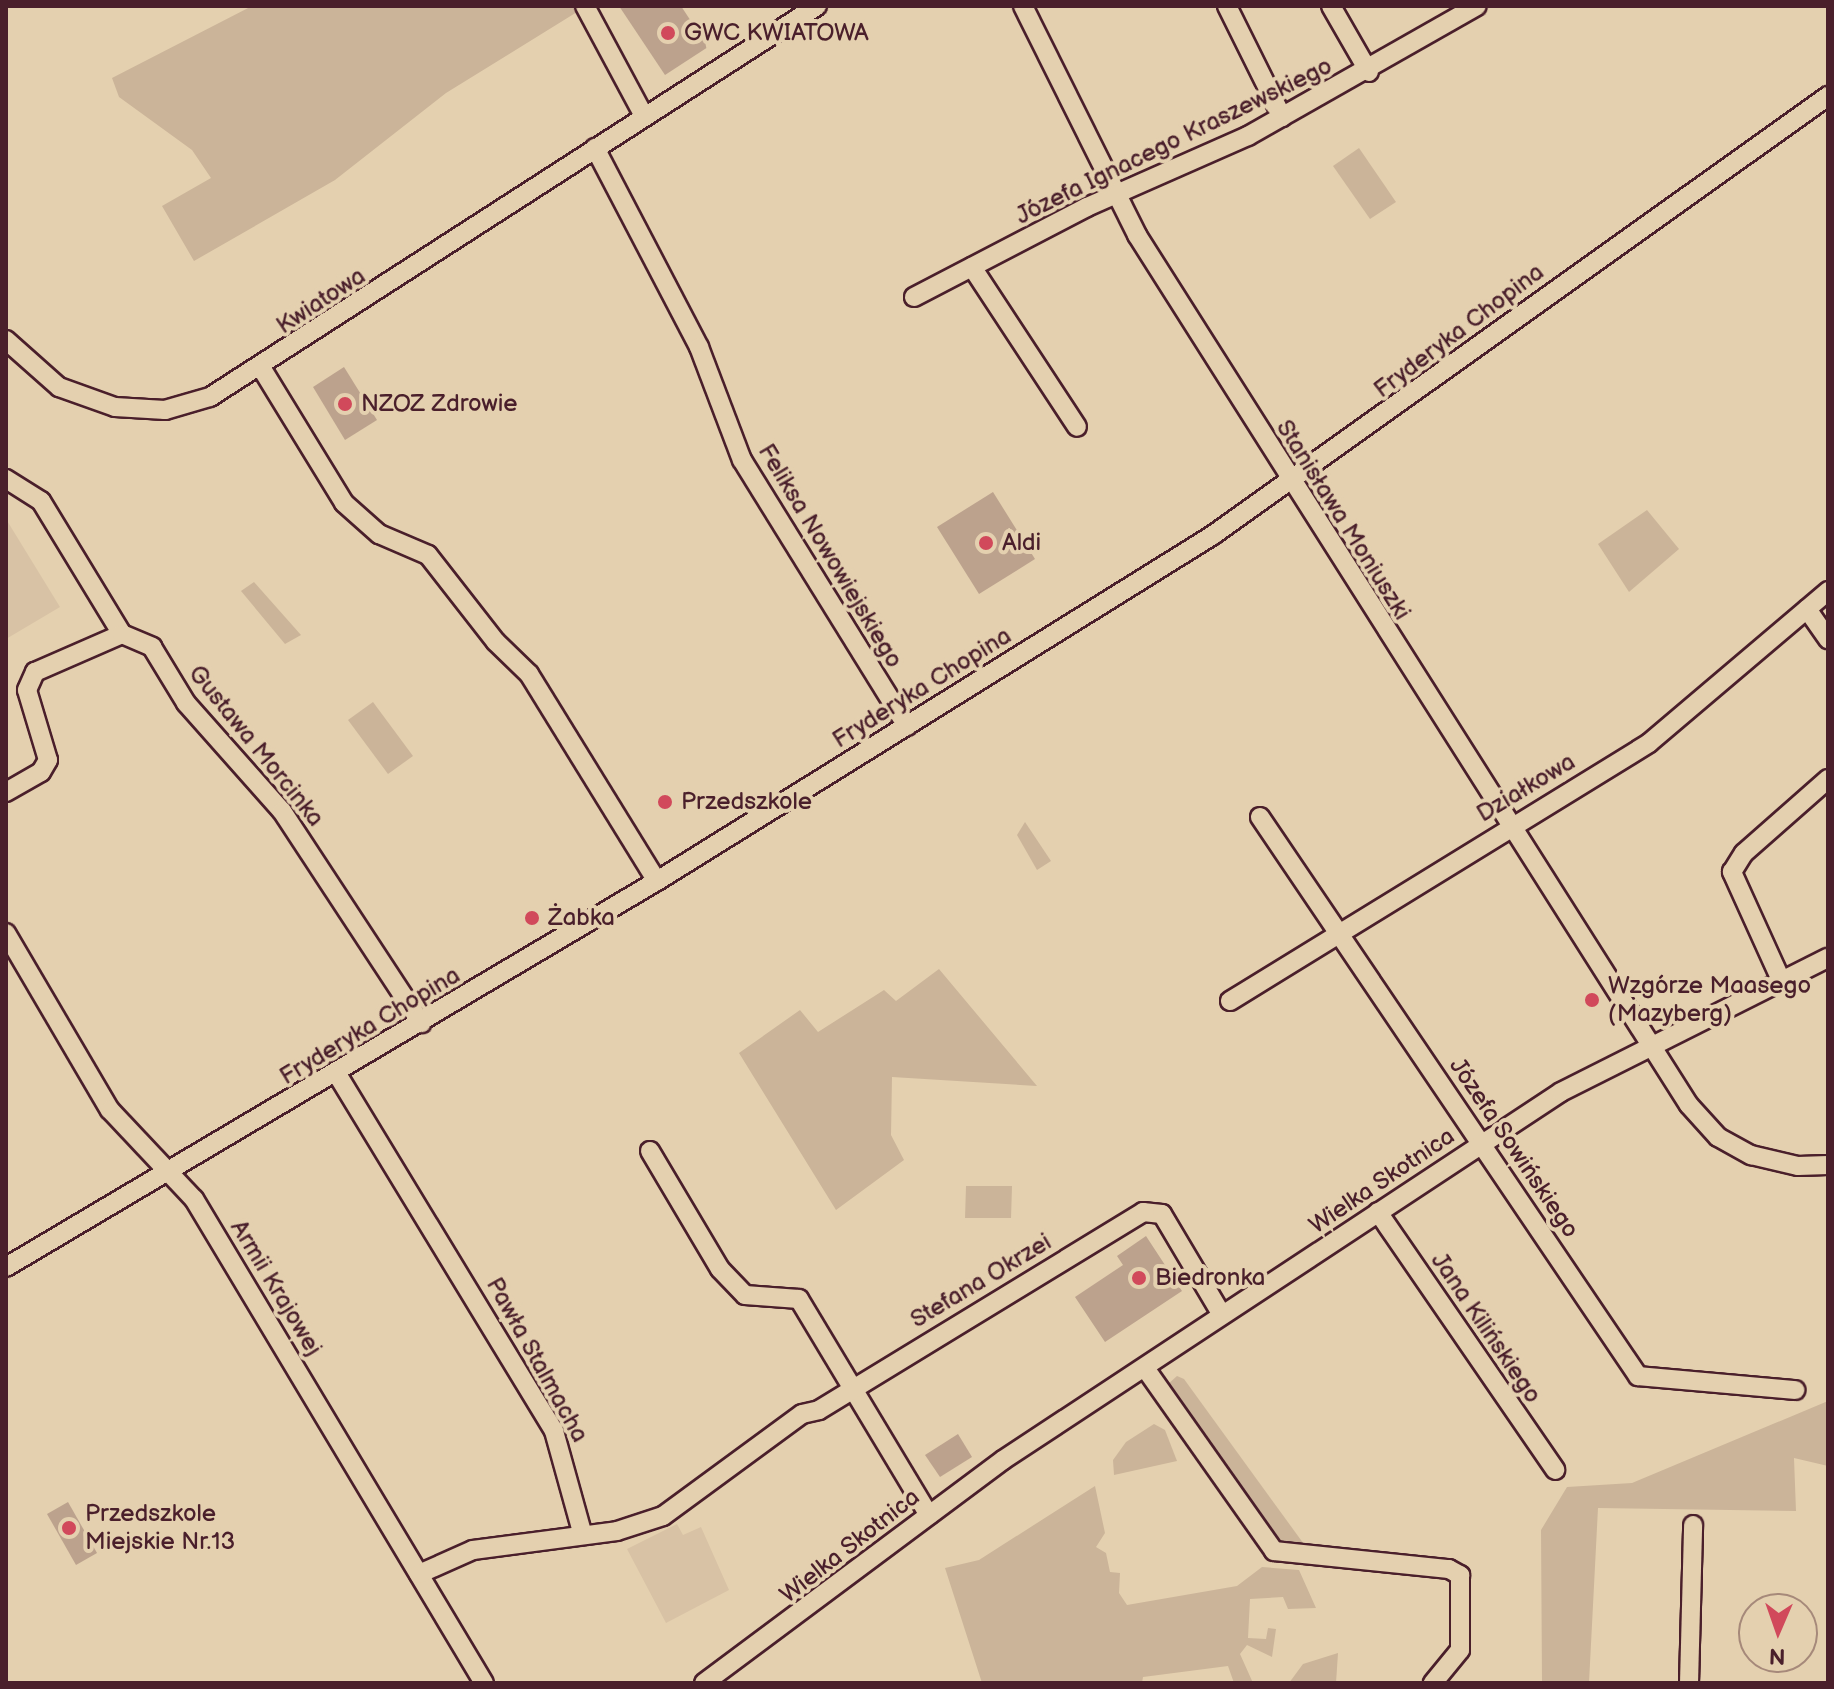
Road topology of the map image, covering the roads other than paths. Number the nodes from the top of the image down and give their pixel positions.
1 (585, 6) edge
2 (817, 6) edge
3 (1023, 6) edge
4 (1227, 6) edge
5 (1331, 6) edge
6 (1474, 9) edge
7 (1369, 72) junction
8 (1828, 96) edge
9 (644, 116) junction
10 (1282, 117) junction
11 (595, 148) junction
12 (1115, 194) junction
13 (972, 267) junction
14 (914, 297) dead end
15 (6, 340) edge
16 (262, 369) junction
17 (1077, 427) dead end
18 (6, 479) edge
19 (1290, 483) junction
20 (1828, 591) edge
21 (1807, 609) junction
22 (122, 634) junction
23 (1828, 639) edge
24 (907, 726) junction
25 (1828, 779) edge
26 (6, 792) edge
27 (1260, 817) dead end
28 (1508, 825) junction
29 (657, 881) junction
30 (6, 933) edge
31 (1339, 934) junction
32 (1828, 958) edge
33 (1781, 980) junction
34 (1230, 1001) dead end
35 (421, 1023) junction
36 (1649, 1044) junction
37 (337, 1074) junction
38 (1482, 1143) junction
39 (650, 1151) dead end
40 (1828, 1165) edge
41 (170, 1174) junction
42 (1378, 1212) junction
43 (6, 1267) edge
44 (1222, 1315) junction
45 (1145, 1368) junction
46 (854, 1386) junction
47 (1795, 1390) dead end
48 (1555, 1470) dead end
49 (929, 1515) junction
50 (1693, 1525) dead end
51 (582, 1532) junction
52 (419, 1574) junction
53 (484, 1683) edge
54 (704, 1683) edge
55 (1433, 1683) edge
56 (1689, 1683) edge

1 - 9 street
2 - 9 street, Kwiatowa
3 - 12 street, Stanisława Moniuszki
4 - 10 street
5 - 7 street
6 - 7 street, Józefa Ignacego Kraszewskiego
7 - 10 street, Józefa Ignacego Kraszewskiego
8 - 19 street, Fryderyka Chopina
9 - 11 street, Kwiatowa
10 - 12 street, Józefa Ignacego Kraszewskiego
11 - 16 street, Kwiatowa
11 - 24 street, Feliksa Nowowiejskiego
12 - 13 street, Józefa Ignacego Kraszewskiego
12 - 19 street, Stanisława Moniuszki
13 - 14 street, Józefa Ignacego Kraszewskiego
13 - 17 street
15 - 16 street, Kwiatowa
16 - 29 street
18 - 22 street, Gustawa Morcinka
19 - 24 street, Fryderyka Chopina
19 - 28 street, Stanisława Moniuszki
20 - 21 street, Działkowa
21 - 23 street
21 - 28 street, Działkowa
22 - 26 street
22 - 35 street, Gustawa Morcinka
24 - 29 street, Fryderyka Chopina
25 - 33 street
27 - 31 street, Józefa Sowińskiego
28 - 31 street, Działkowa
28 - 36 street, Stanisława Moniuszki
29 - 35 street, Fryderyka Chopina
30 - 41 street, Armii Krajowej
31 - 34 street, Działkowa
31 - 38 street, Józefa Sowińskiego
32 - 33 street, Wielka Skotnica
33 - 36 street, Wielka Skotnica
35 - 37 street, Fryderyka Chopina
36 - 38 street, Wielka Skotnica
36 - 40 street, Stanisława Moniuszki
37 - 41 street, Fryderyka Chopina
37 - 51 street, Pawła Stalmacha
38 - 42 street, Wielka Skotnica
38 - 47 street, Józefa Sowińskiego
39 - 46 street
41 - 43 street, Fryderyka Chopina
41 - 52 street, Armii Krajowej
42 - 44 street, Wielka Skotnica
42 - 48 street, Jana Kilińskiego
44 - 45 street, Wielka Skotnica
44 - 46 street, Stefana Okrzei
45 - 49 street, Wielka Skotnica
45 - 55 street
46 - 49 street
46 - 51 street
49 - 54 street, Wielka Skotnica
50 - 56 street
51 - 52 street
52 - 53 street, Armii Krajowej

